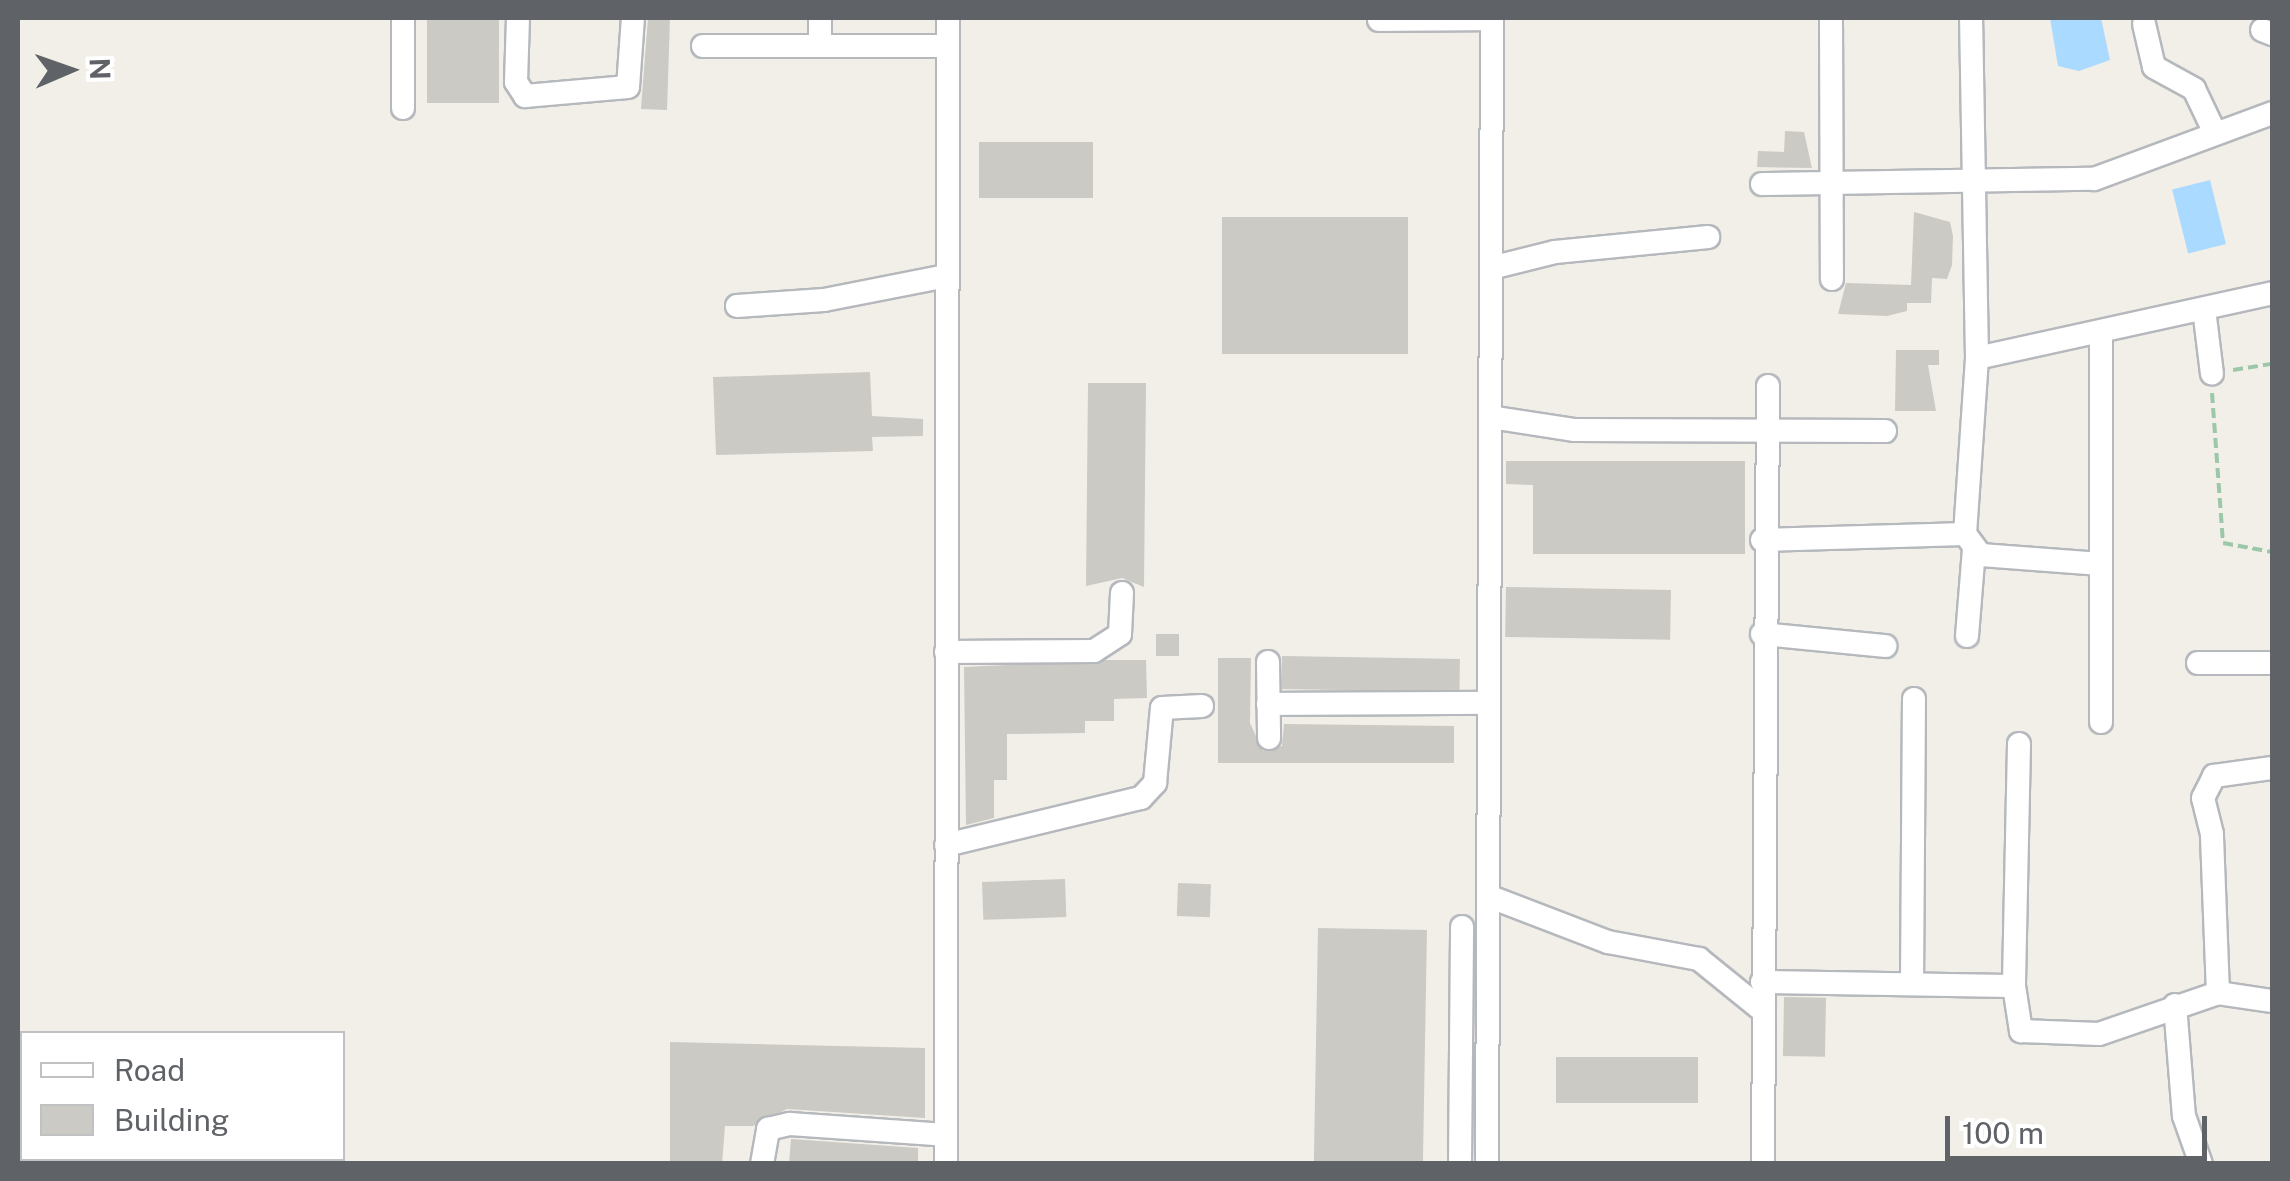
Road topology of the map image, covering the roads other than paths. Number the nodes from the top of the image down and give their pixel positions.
1 (403, 18) edge
2 (518, 18) edge
3 (633, 18) edge
4 (820, 18) edge
5 (948, 18) edge
6 (1492, 18) edge
7 (1831, 18) edge
8 (1971, 18) edge
9 (1379, 20) dead end
10 (2144, 24) dead end
11 (703, 46) dead end
12 (820, 46) junction
13 (948, 46) junction
14 (403, 108) dead end
15 (2272, 113) edge
16 (2215, 133) junction
17 (1975, 182) junction
18 (1834, 183) junction
19 (1762, 184) dead end
20 (1708, 236) dead end
21 (1491, 268) junction
22 (946, 276) junction
23 (1832, 279) dead end
24 (2272, 293) edge
25 (737, 306) dead end
26 (2204, 308) junction
27 (2101, 332) junction
28 (1976, 358) junction
29 (2212, 374) road end
30 (1768, 386) dead end
31 (1490, 417) junction
32 (1764, 430) junction
33 (1886, 431) dead end
34 (1762, 540) junction
35 (1969, 542) junction
36 (2101, 564) junction
37 (1122, 594) dead end
38 (1762, 634) junction
39 (1966, 636) dead end
40 (1884, 646) dead end
41 (946, 652) junction
42 (1268, 662) dead end
43 (2198, 662) dead end
44 (2272, 663) edge
45 (1914, 699) dead end
46 (1489, 702) junction
47 (1268, 704) junction
48 (1202, 706) dead end
49 (2101, 722) dead end
50 (1269, 738) dead end
51 (2019, 744) dead end
52 (2272, 768) edge
53 (946, 845) junction
54 (1488, 896) junction
55 (1462, 927) dead end
56 (1762, 982) junction
57 (1912, 984) junction
58 (2014, 986) junction
59 (2218, 993) junction
60 (2272, 1000) edge
61 (2175, 1005) junction
62 (1762, 1010) junction
63 (946, 1136) junction
64 (762, 1164) edge
65 (946, 1164) edge
66 (1460, 1164) edge
67 (1486, 1164) edge
68 (1764, 1164) edge
69 (2201, 1164) edge

1 - 14 street
2 - 3 street
4 - 12 street
5 - 13 street
6 - 9 street
6 - 21 street
7 - 18 street
8 - 17 street
10 - 16 street
11 - 12 street
12 - 13 street
13 - 22 street
15 - 16 street
16 - 17 street
17 - 18 street
17 - 28 street
18 - 19 street
18 - 23 street
20 - 21 street
21 - 31 street
22 - 25 street
22 - 41 street
24 - 26 street
26 - 27 street
26 - 29 street
27 - 28 street
27 - 36 street
28 - 35 street
30 - 32 street
31 - 32 street
31 - 46 street
32 - 33 street
32 - 34 street
34 - 35 street
34 - 38 street
35 - 36 street
35 - 39 street
36 - 49 street
37 - 41 street
38 - 40 street
38 - 56 street
41 - 53 street
42 - 47 street
43 - 44 street
45 - 57 street
46 - 47 street
46 - 54 street
47 - 50 street
48 - 53 street
51 - 58 street
52 - 59 street
53 - 63 street
54 - 62 street
54 - 67 street
55 - 66 street
56 - 57 street
56 - 62 street
57 - 58 street
58 - 61 street
59 - 60 street
59 - 61 street
61 - 69 street
62 - 68 street
63 - 64 street
63 - 65 street

